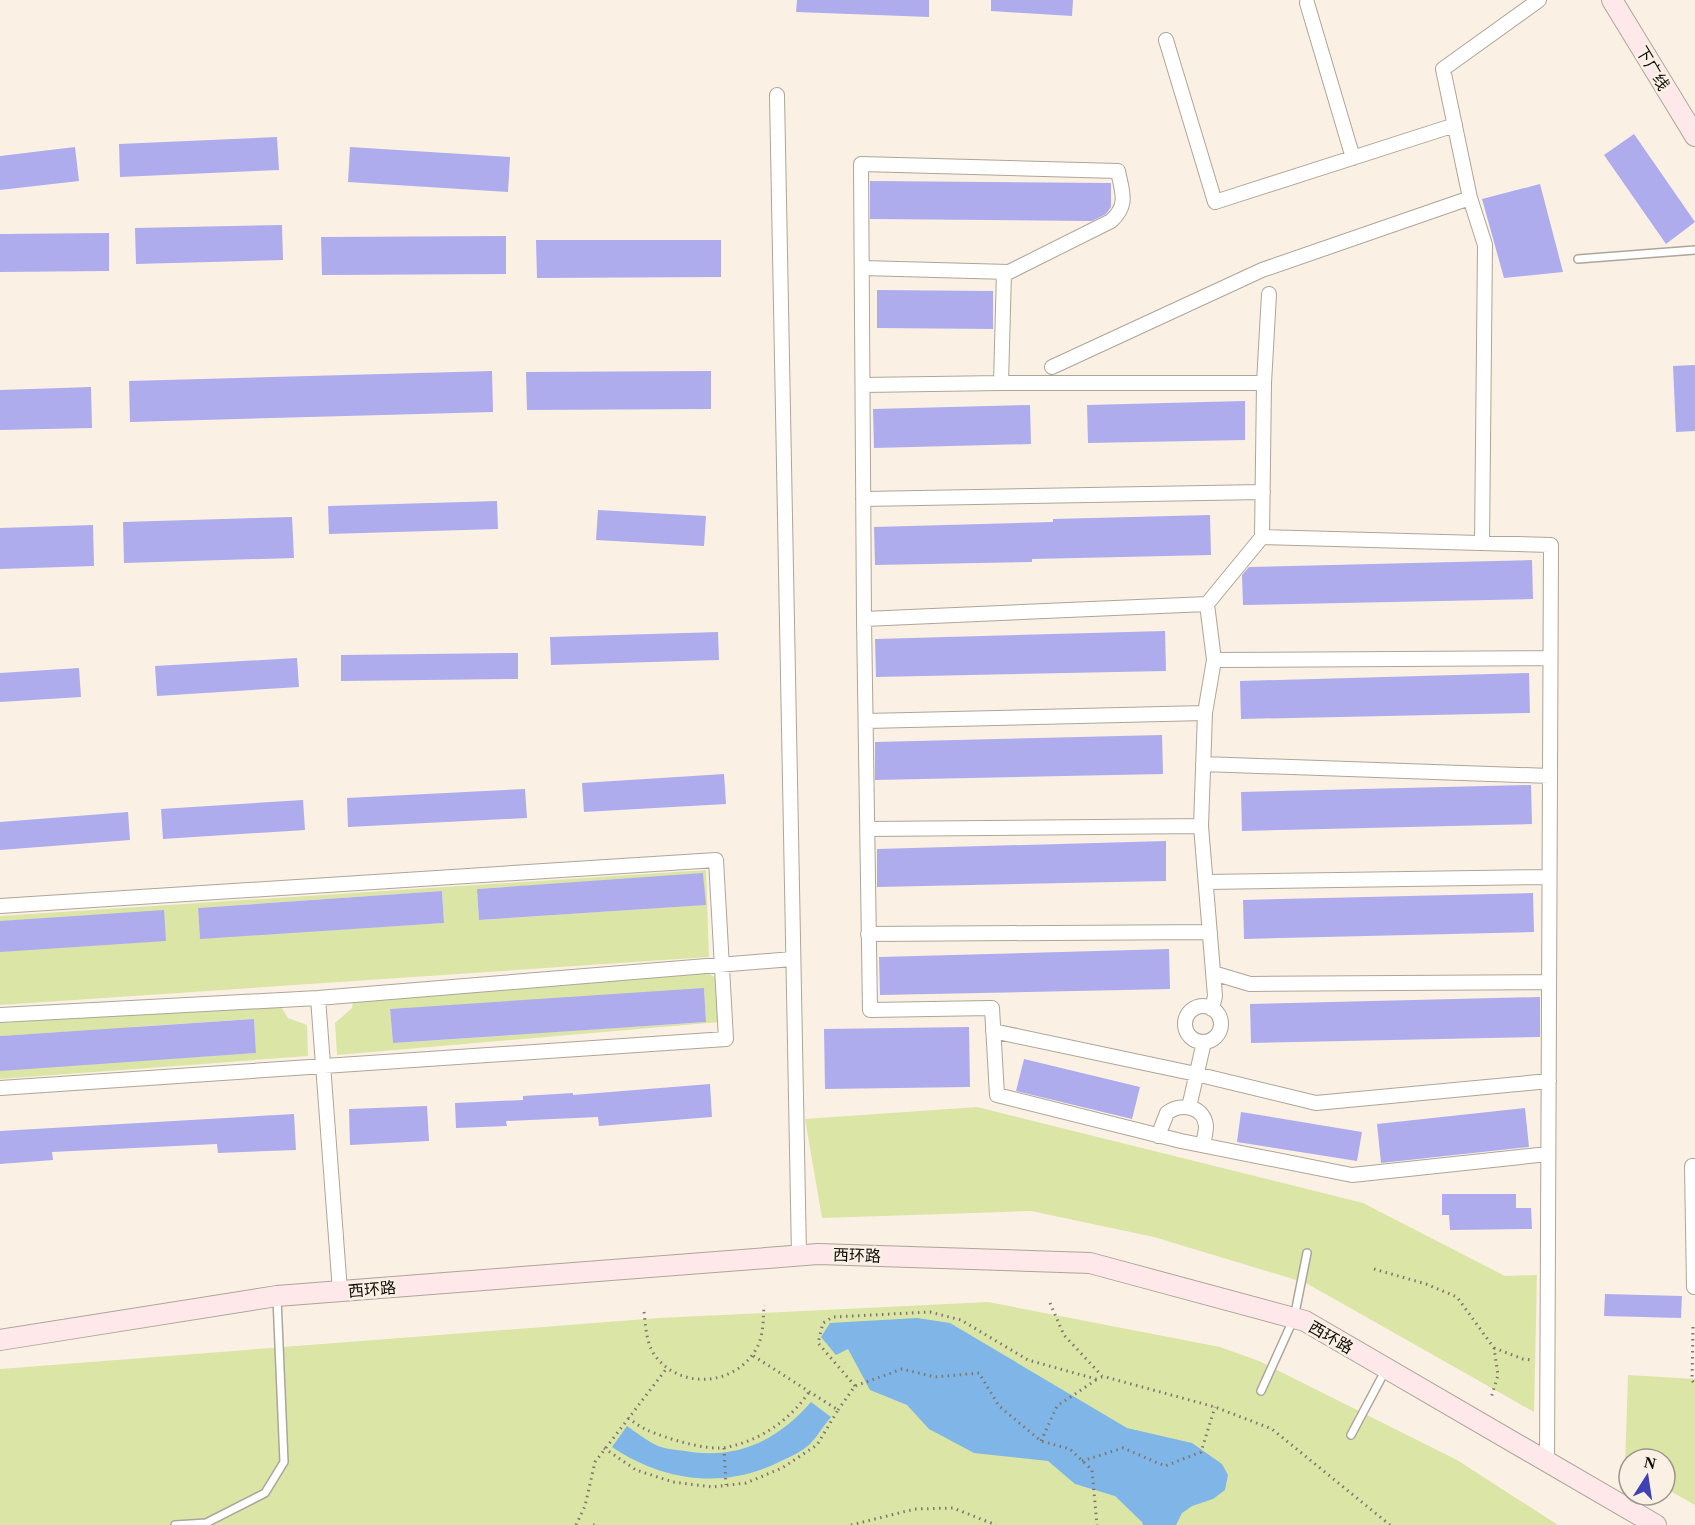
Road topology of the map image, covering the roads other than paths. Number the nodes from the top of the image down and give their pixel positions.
1 (1539, 0) edge
2 (1612, 0) edge
3 (1307, 3) dead end
4 (1166, 40) dead end
5 (777, 95) dead end
6 (1455, 125) junction
7 (1695, 136) edge
8 (1353, 158) junction
9 (1470, 198) junction
10 (1695, 250) edge
11 (1578, 259) dead end
12 (862, 268) junction
13 (1004, 272) junction
14 (1269, 294) dead end
15 (1052, 367) dead end
16 (1001, 383) junction
17 (1264, 383) junction
18 (863, 385) junction
19 (1263, 492) junction
20 (864, 499) junction
21 (1262, 537) junction
22 (1482, 543) junction
23 (1208, 604) junction
24 (864, 619) junction
25 (1550, 658) junction
26 (1214, 660) junction
27 (1205, 713) junction
28 (866, 721) junction
29 (1203, 764) junction
30 (1550, 776) junction
31 (1201, 826) junction
32 (867, 829) junction
33 (1550, 877) junction
34 (1206, 882) junction
35 (0, 906) edge
36 (1210, 932) junction
37 (868, 934) junction
38 (792, 959) junction
39 (722, 964) junction
40 (1213, 973) junction
41 (1549, 982) junction
42 (318, 998) junction
43 (1212, 1009) junction
44 (0, 1016) edge
45 (993, 1031) junction
46 (1204, 1041) junction
47 (323, 1066) junction
48 (1196, 1074) junction
49 (1549, 1081) junction
50 (0, 1088) edge
51 (1189, 1107) junction
52 (1158, 1136) junction
53 (1203, 1145) junction
54 (1548, 1154) junction
55 (1695, 1166) edge
56 (1307, 1253) dead end
57 (799, 1255) junction
58 (1694, 1287) dead end
59 (340, 1292) junction
60 (277, 1296) junction
61 (1294, 1318) junction
62 (0, 1340) edge
63 (1386, 1369) junction
64 (1261, 1391) dead end
65 (1351, 1435) dead end
66 (1547, 1463) junction
67 (175, 1525) edge
68 (1656, 1525) edge

1 - 6 street
2 - 7 main road, 下广线
3 - 8 street
4 - 8 street
5 - 38 street
6 - 8 street
6 - 9 street
9 - 15 street
9 - 22 street
10 - 11 lane
12 - 13 street
12 - 13 street
12 - 18 street
13 - 16 street
14 - 17 street
16 - 17 street
16 - 18 street
17 - 19 street
18 - 20 street
19 - 20 street
19 - 21 street
20 - 24 street
21 - 22 street
21 - 23 street
22 - 25 street
23 - 24 street
23 - 26 street
24 - 28 street
25 - 26 street
25 - 30 street
26 - 27 street
27 - 28 street
27 - 29 street
28 - 32 street
29 - 30 street
29 - 31 street
30 - 33 street
31 - 32 street
31 - 34 street
32 - 37 street
33 - 34 street
33 - 41 street
34 - 36 street
35 - 39 street
36 - 37 street
36 - 40 street
37 - 45 street
38 - 39 street
38 - 57 street
39 - 42 street
39 - 47 street
40 - 41 street
40 - 43 street
41 - 49 street
42 - 44 street
42 - 47 street
43 - 46 street
43 - 46 street
45 - 48 street
45 - 52 street
46 - 48 street
47 - 50 street
47 - 59 street
48 - 49 street
48 - 51 street
49 - 54 street
51 - 52 street
51 - 53 street
52 - 53 street
53 - 54 street
54 - 66 street
55 - 58 street
56 - 61 lane
57 - 59 main road, 西环路
57 - 61 main road, 西环路
59 - 60 main road, 西环路
60 - 62 main road, 西环路
60 - 67 lane
61 - 63 main road, 西环路
61 - 64 lane
63 - 65 lane
63 - 66 main road, 西环路
66 - 68 main road, 西环路

